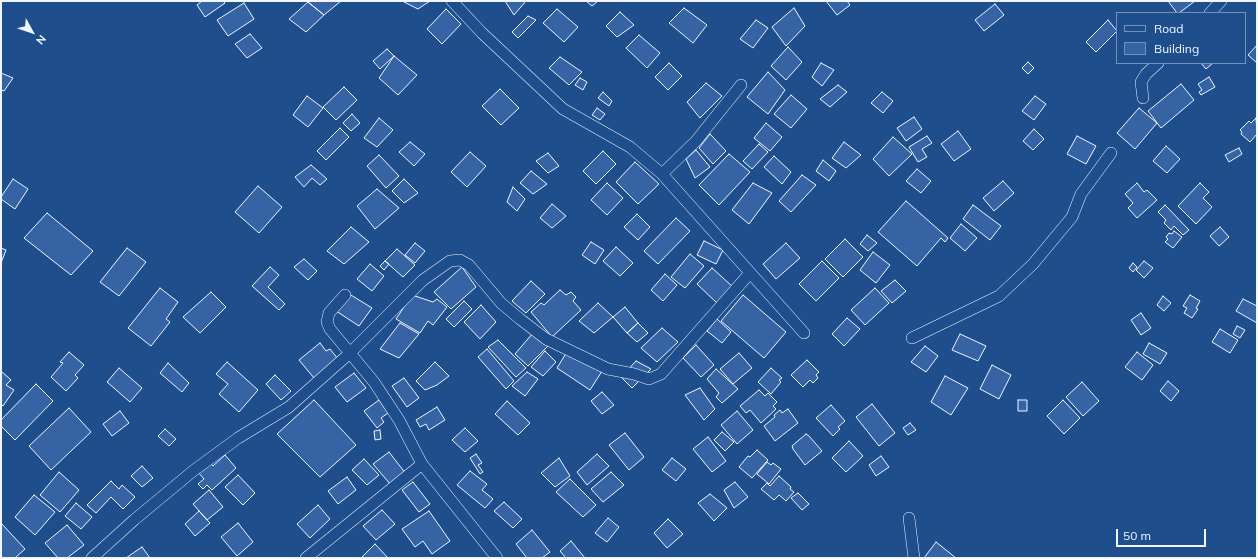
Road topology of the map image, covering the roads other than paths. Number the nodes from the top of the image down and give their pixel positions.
1 (452, 1) edge
2 (1221, 1) edge
3 (1211, 12) edge
4 (1157, 64) edge
5 (741, 85) dead end
6 (1143, 98) dead end
7 (1111, 153) dead end
8 (662, 174) junction
9 (750, 273) junction
10 (345, 294) dead end
11 (804, 333) dead end
12 (912, 338) dead end
13 (350, 353) junction
14 (422, 464) junction
15 (909, 518) dead end
16 (92, 558) edge
17 (306, 558) edge
18 (497, 558) edge
19 (914, 558) edge

1 - 8 street
2 - 3 street
4 - 6 street
5 - 8 street
7 - 12 street
8 - 9 street
9 - 11 street
9 - 13 street
10 - 13 street
13 - 14 street
13 - 16 street
14 - 17 street
14 - 18 street
15 - 19 street

